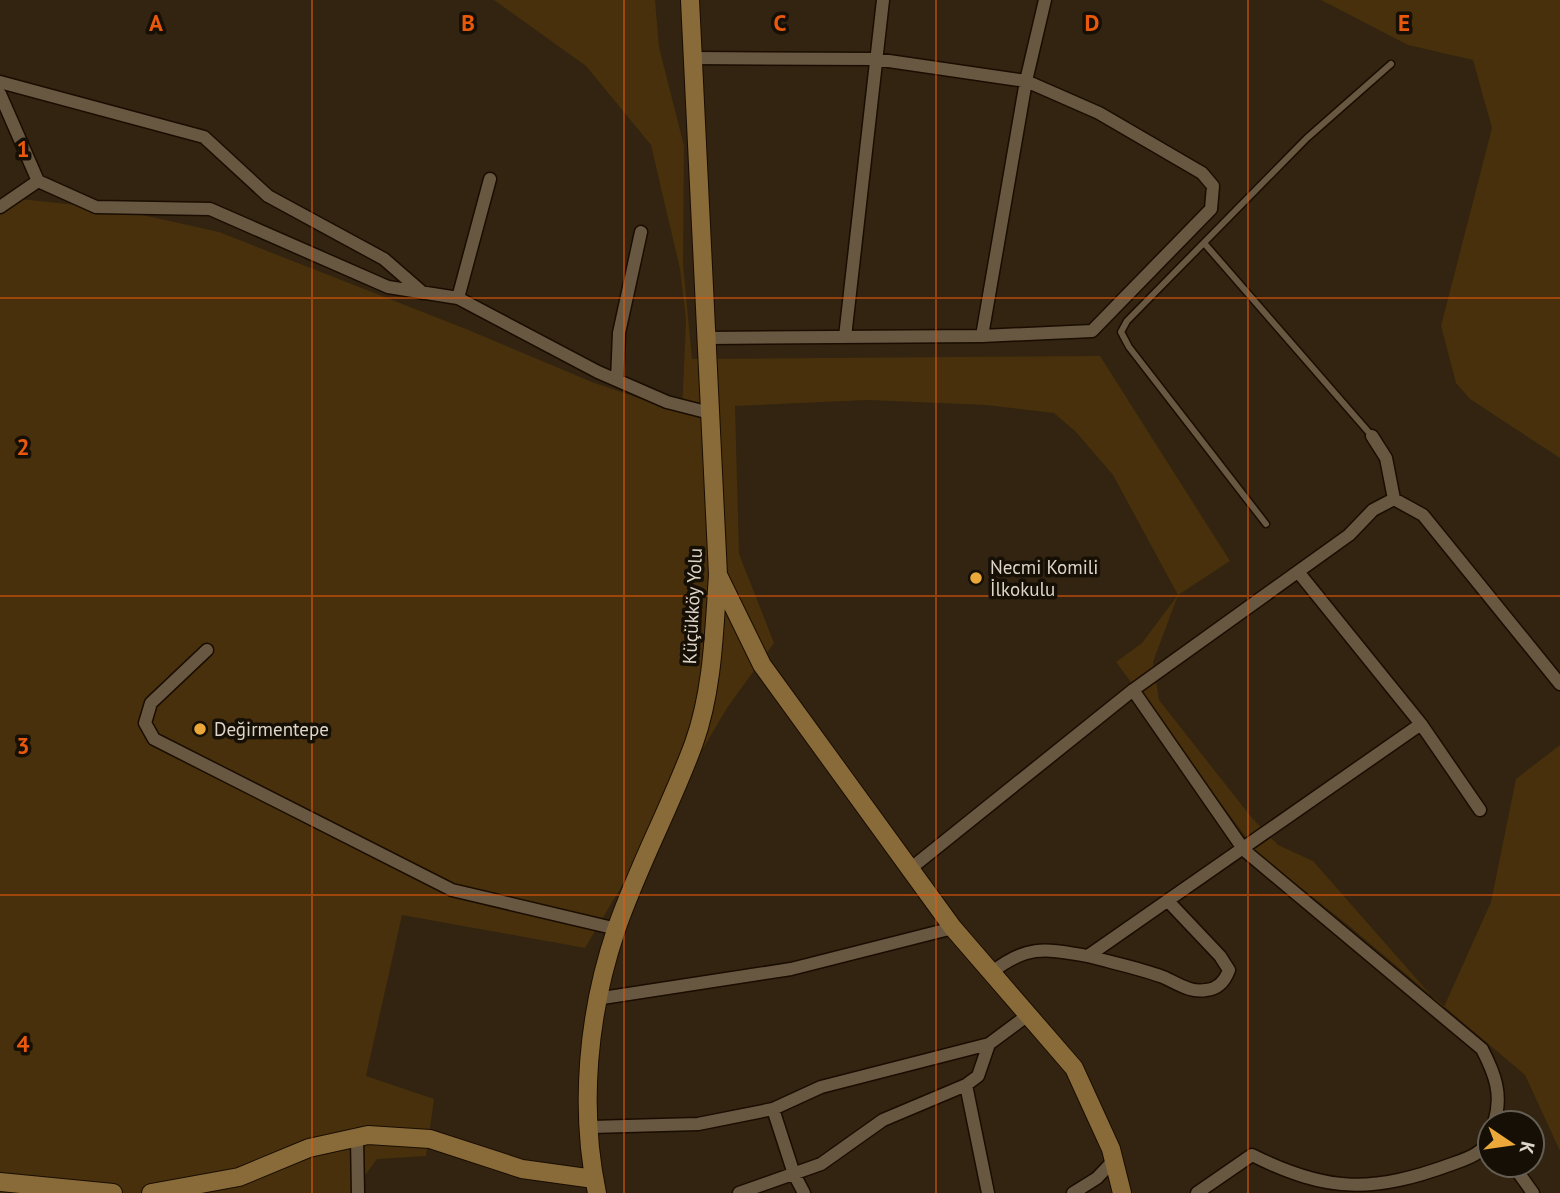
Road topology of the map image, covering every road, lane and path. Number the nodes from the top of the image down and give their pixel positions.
1 (690, 0) edge
2 (883, 0) edge
3 (1045, 0) edge
4 (693, 58) junction
5 (875, 59) junction
6 (1391, 64) dead end
7 (1026, 81) junction
8 (0, 82) edge
9 (0, 94) edge
10 (489, 179) dead end
11 (38, 181) junction
12 (0, 207) edge
13 (641, 232) dead end
14 (1204, 243) junction
15 (423, 293) junction
16 (458, 299) junction
17 (982, 336) junction
18 (845, 337) junction
19 (706, 338) junction
20 (617, 380) junction
21 (710, 413) junction
22 (1372, 436) joint
23 (1394, 499) junction
24 (1266, 524) dead end
25 (1299, 573) junction
26 (718, 575) junction
27 (207, 650) dead end
28 (1560, 684) edge
29 (1133, 690) junction
30 (1421, 724) junction
31 (1480, 810) dead end
32 (1244, 850) junction
33 (910, 869) junction
34 (1168, 901) junction
35 (953, 928) junction
36 (617, 929) junction
37 (1088, 956) junction
38 (992, 972) junction
39 (596, 999) junction
40 (1028, 1015) junction
41 (989, 1044) junction
42 (966, 1084) junction
43 (774, 1109) junction
44 (1498, 1109) edge
45 (591, 1127) junction
46 (357, 1138) junction
47 (1476, 1153) edge
48 (1114, 1160) junction
49 (793, 1174) junction
50 (12, 1186) edge
51 (595, 1186) edge
52 (1317, 1187) edge
53 (1367, 1190) edge
54 (178, 1191) edge
55 (113, 1193) edge
56 (151, 1193) edge
57 (358, 1193) edge
58 (739, 1193) edge
59 (804, 1193) edge
60 (988, 1193) edge
61 (1073, 1193) edge
62 (1122, 1193) edge
63 (1197, 1193) edge

1 - 4 street, Küçükköy Yolu
2 - 5 street
3 - 7 street
4 - 5 street
4 - 19 street, Küçükköy Yolu
5 - 7 street
5 - 18 street
6 - 14 lane
7 - 17 street
7 - 17 street
8 - 15 street
9 - 11 street
10 - 16 street
11 - 12 street
11 - 15 street
13 - 20 street
14 - 22 lane
14 - 24 lane
15 - 16 street
16 - 20 street
17 - 18 street
18 - 19 street
19 - 21 street, Küçükköy Yolu
20 - 21 street
21 - 26 street, Küçükköy Yolu
22 - 23 street
23 - 25 street
23 - 28 street
25 - 29 street
25 - 30 street
26 - 33 street
26 - 36 street, Küçükköy Yolu
27 - 36 street
29 - 32 street
29 - 33 street
30 - 31 street
30 - 32 street
32 - 34 street
32 - 44 street
33 - 35 street
34 - 37 street
34 - 37 street
35 - 38 street
35 - 39 street
36 - 39 street, Küçükköy Yolu
37 - 38 street
38 - 40 street
39 - 45 street, Küçükköy Yolu
40 - 41 street
40 - 48 street
41 - 42 street
41 - 43 street
42 - 49 street
42 - 60 street
43 - 45 street
43 - 49 street
45 - 51 street, Küçükköy Yolu
46 - 51 street
46 - 54 street
46 - 57 street
47 - 53 street
48 - 61 street
48 - 62 street
49 - 58 street
49 - 59 street
50 - 55 street
52 - 53 street
52 - 63 street
54 - 56 street

